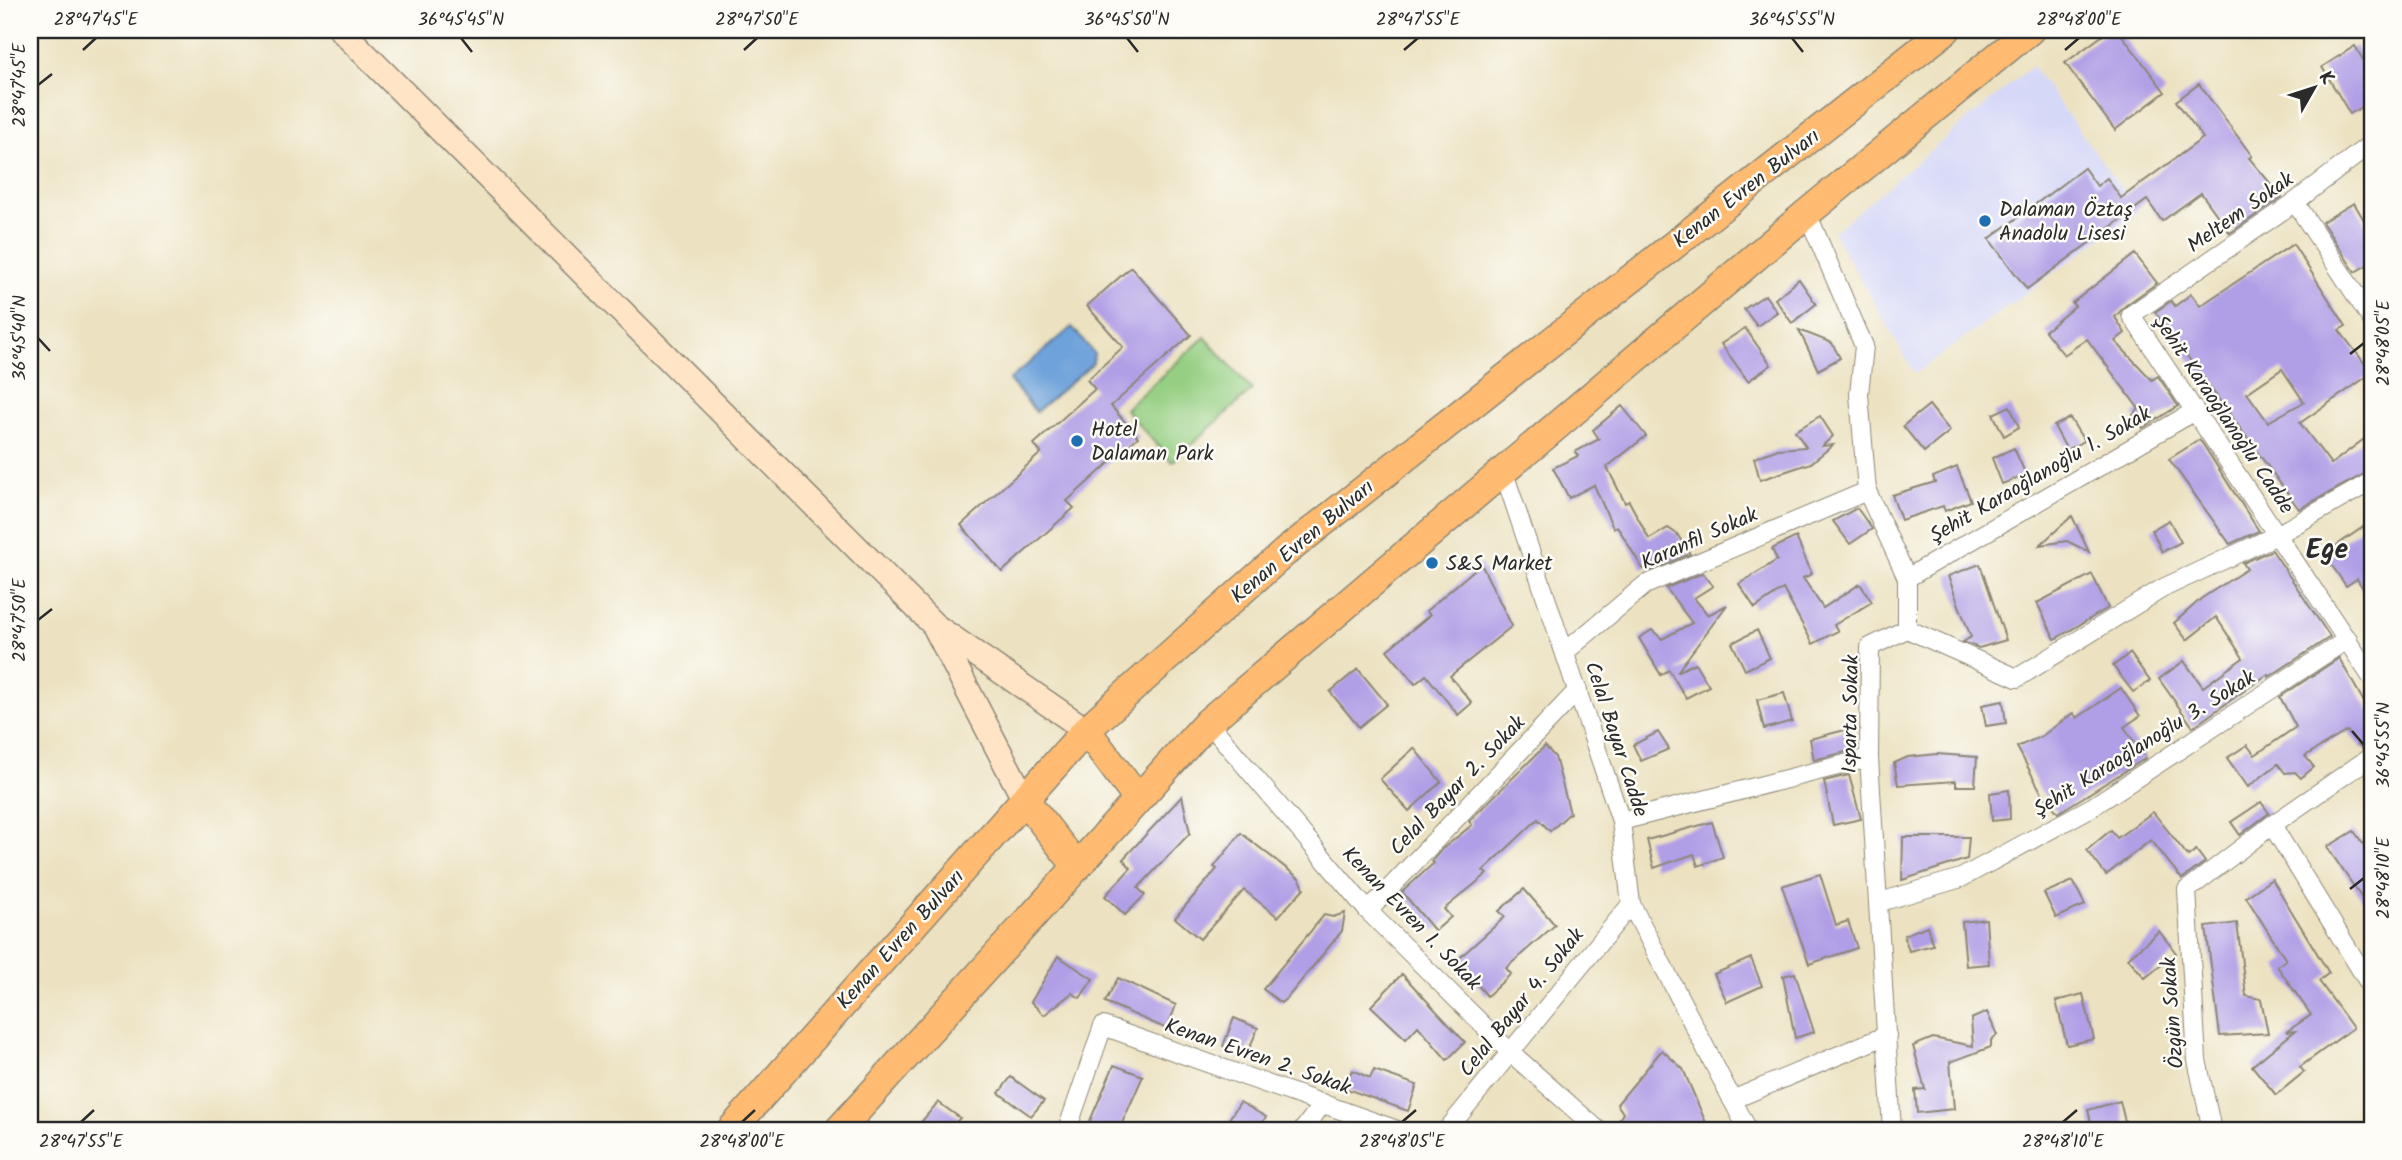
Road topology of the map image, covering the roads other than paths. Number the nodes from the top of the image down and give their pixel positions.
1 (341, 30) edge
2 (1946, 30) edge
3 (2030, 30) edge
4 (2372, 143) edge
5 (2295, 202) junction
6 (1807, 213) junction
7 (2131, 315) joint
8 (2372, 320) edge
9 (2195, 411) junction
10 (1503, 470) junction
11 (2372, 481) edge
12 (1867, 491) junction
13 (2277, 535) junction
14 (1907, 578) junction
15 (934, 625) junction
16 (1907, 629) junction
17 (2348, 639) junction
18 (1564, 652) junction
19 (2372, 678) edge
20 (1578, 691) junction
21 (1208, 722) junction
22 (1086, 730) junction
23 (2372, 756) edge
24 (1870, 758) junction
25 (1024, 799) junction
26 (1137, 799) junction
27 (1621, 821) junction
28 (2272, 825) junction
29 (1076, 865) junction
30 (1880, 902) junction
31 (1631, 904) junction
32 (1368, 911) junction
33 (2372, 988) edge
34 (1887, 1035) junction
35 (1509, 1051) junction
36 (1732, 1100) junction
37 (1322, 1103) junction
38 (731, 1130) edge
39 (839, 1130) edge
40 (1067, 1130) edge
41 (1303, 1130) edge
42 (1397, 1130) edge
43 (1447, 1130) edge
44 (1598, 1130) edge
45 (1748, 1130) edge
46 (1892, 1130) edge
47 (2212, 1130) edge

1 - 15 street
2 - 22 main road, Kenan Evren Bulvarı
3 - 6 main road
4 - 5 street, Meltem Sokak
5 - 7 street, Meltem Sokak
5 - 8 street
6 - 10 main road
6 - 12 street
7 - 9 street, Şehit Karaoğlanoğlu Cadde
9 - 13 street, Şehit Karaoğlanoğlu Cadde
9 - 14 street, Şehit Karaoğlanoğlu 1. Sokak
10 - 18 street, Celal Bayar Cadde
10 - 21 main road
11 - 13 street
12 - 14 street
12 - 18 street, Karanfil Sokak
13 - 16 street
13 - 17 street, Şehit Karaoğlanoğlu Cadde
14 - 16 street
15 - 22 street
15 - 25 street
16 - 24 street, Isparta Sokak
17 - 19 street, Şehit Karaoğlanoğlu Cadde
17 - 30 street, Şehit Karaoğlanoğlu 3. Sokak
18 - 20 street, Celal Bayar Cadde
20 - 27 street, Celal Bayar Cadde
20 - 32 street, Celal Bayar 2. Sokak
21 - 26 main road
21 - 32 street, Kenan Evren 1. Sokak
22 - 25 main road, Kenan Evren Bulvarı
22 - 26 main road
23 - 28 street
24 - 27 street
24 - 30 street, Isparta Sokak
25 - 29 main road
25 - 38 main road, Kenan Evren Bulvarı
26 - 29 main road
27 - 31 street, Celal Bayar Cadde
28 - 33 street
28 - 47 street, Özgün Sokak
29 - 39 main road
30 - 34 street, Isparta Sokak
31 - 35 street, Celal Bayar 4. Sokak
31 - 36 street, Celal Bayar Cadde
32 - 35 street, Kenan Evren 1. Sokak
34 - 36 street
34 - 46 street, Isparta Sokak
35 - 43 street, Celal Bayar 4. Sokak
35 - 44 street, Kenan Evren 1. Sokak
36 - 45 street, Celal Bayar Cadde
37 - 40 street, Kenan Evren 2. Sokak
37 - 41 street
37 - 42 street, Kenan Evren 2. Sokak

